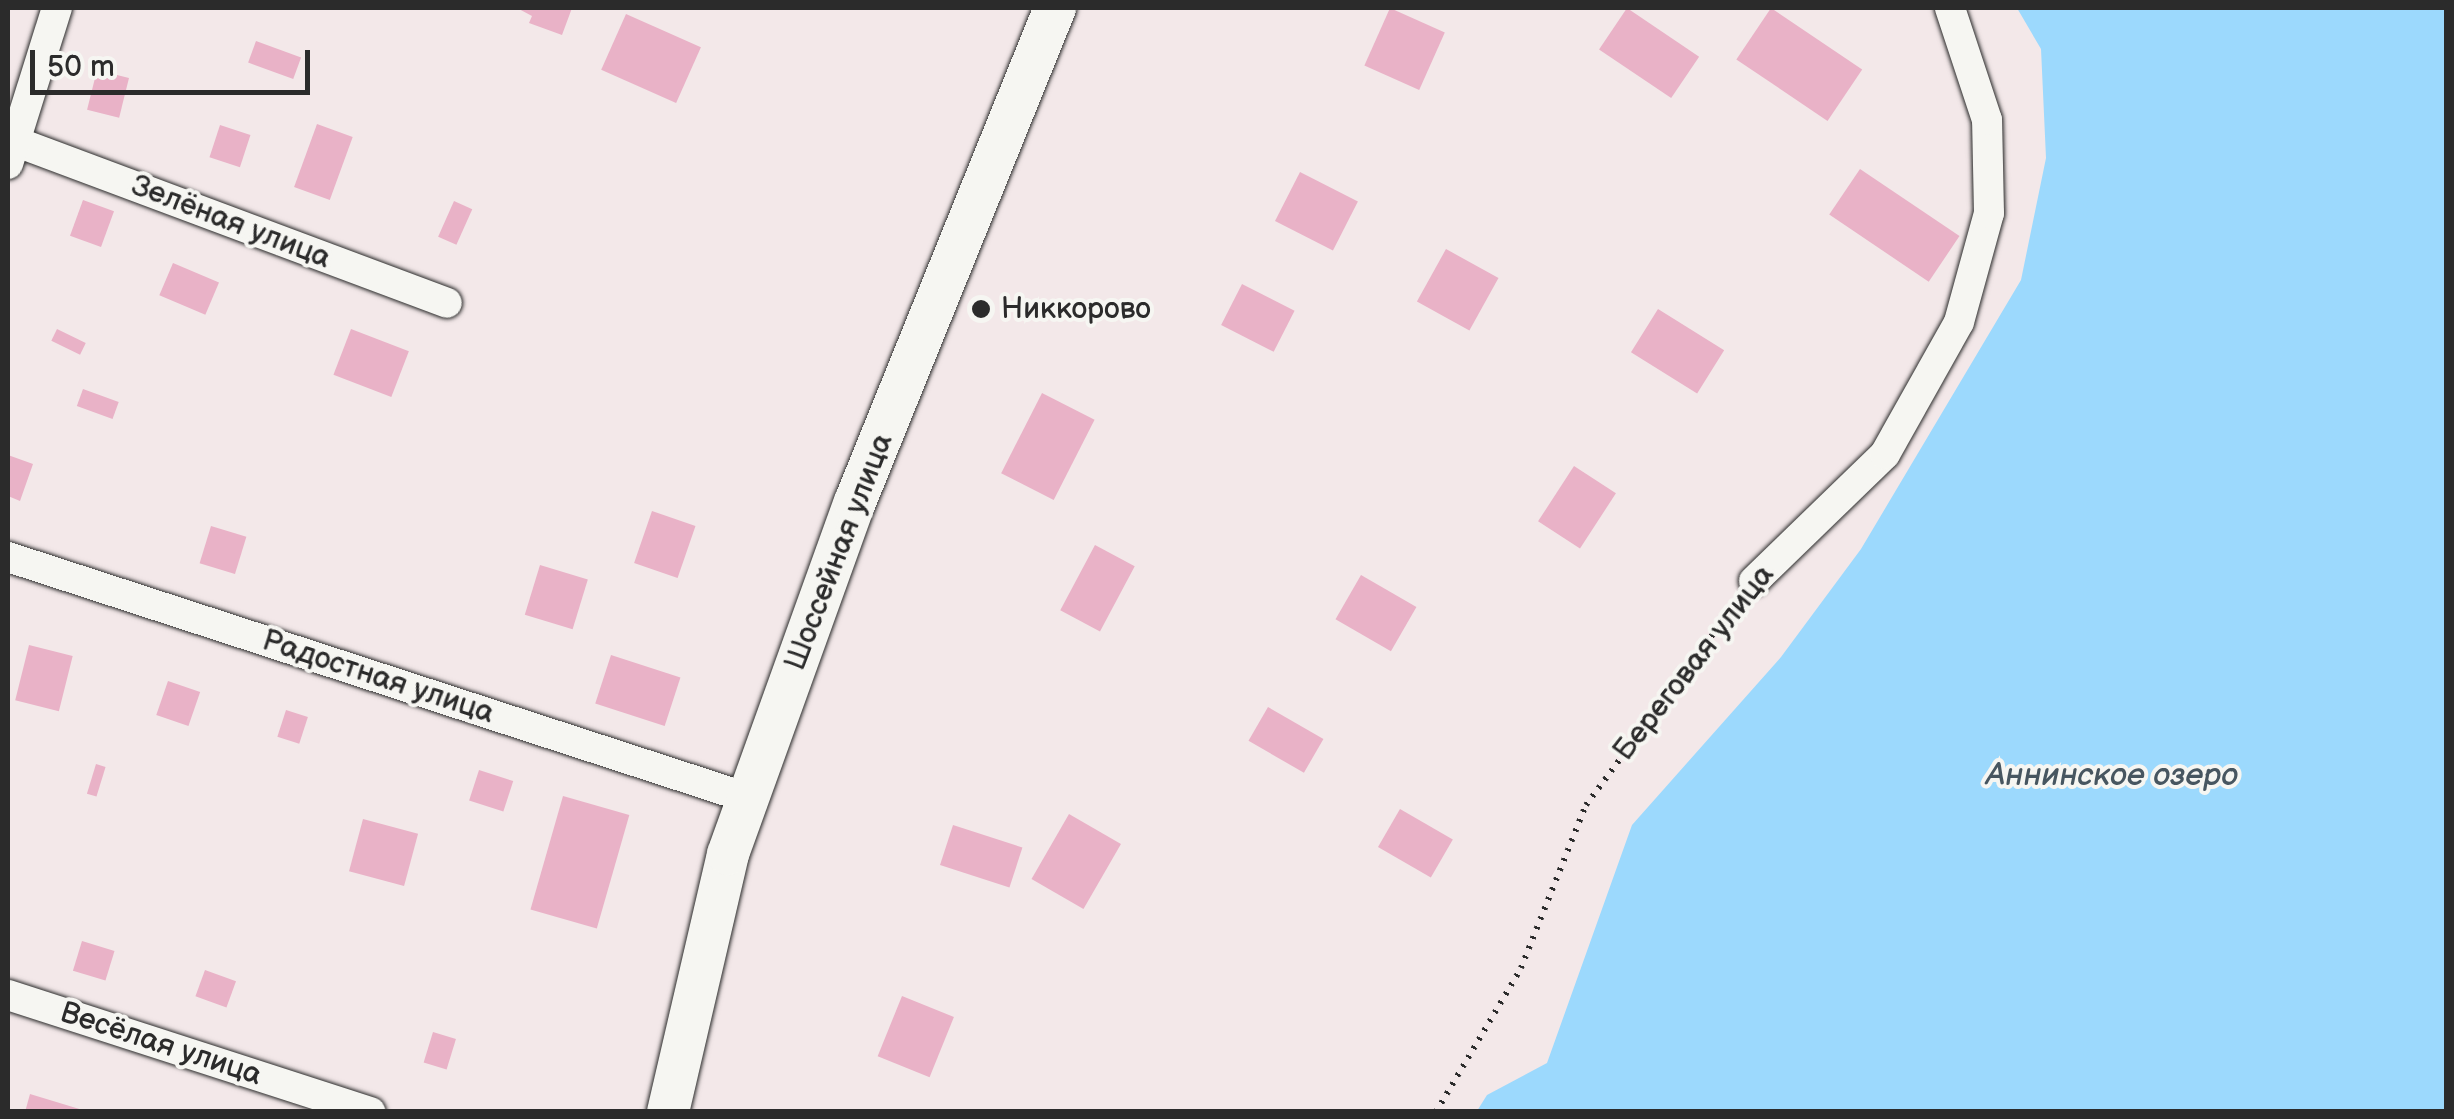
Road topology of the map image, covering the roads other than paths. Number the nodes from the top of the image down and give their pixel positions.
1 (57, 8) edge
2 (1054, 8) edge
3 (1950, 8) edge
4 (11, 153) edge
5 (447, 302) dead end
6 (8, 556) edge
7 (1754, 581) road end
8 (748, 798) junction
9 (8, 995) edge
10 (371, 1112) edge
11 (668, 1112) edge

1 - 4 street
2 - 8 main road, Шоссейная улица
3 - 7 street, Береговая улица
4 - 5 street, Зелёная улица
6 - 8 street, Радостная улица
8 - 11 main road, Шоссейная улица
9 - 10 street, Весёлая улица

